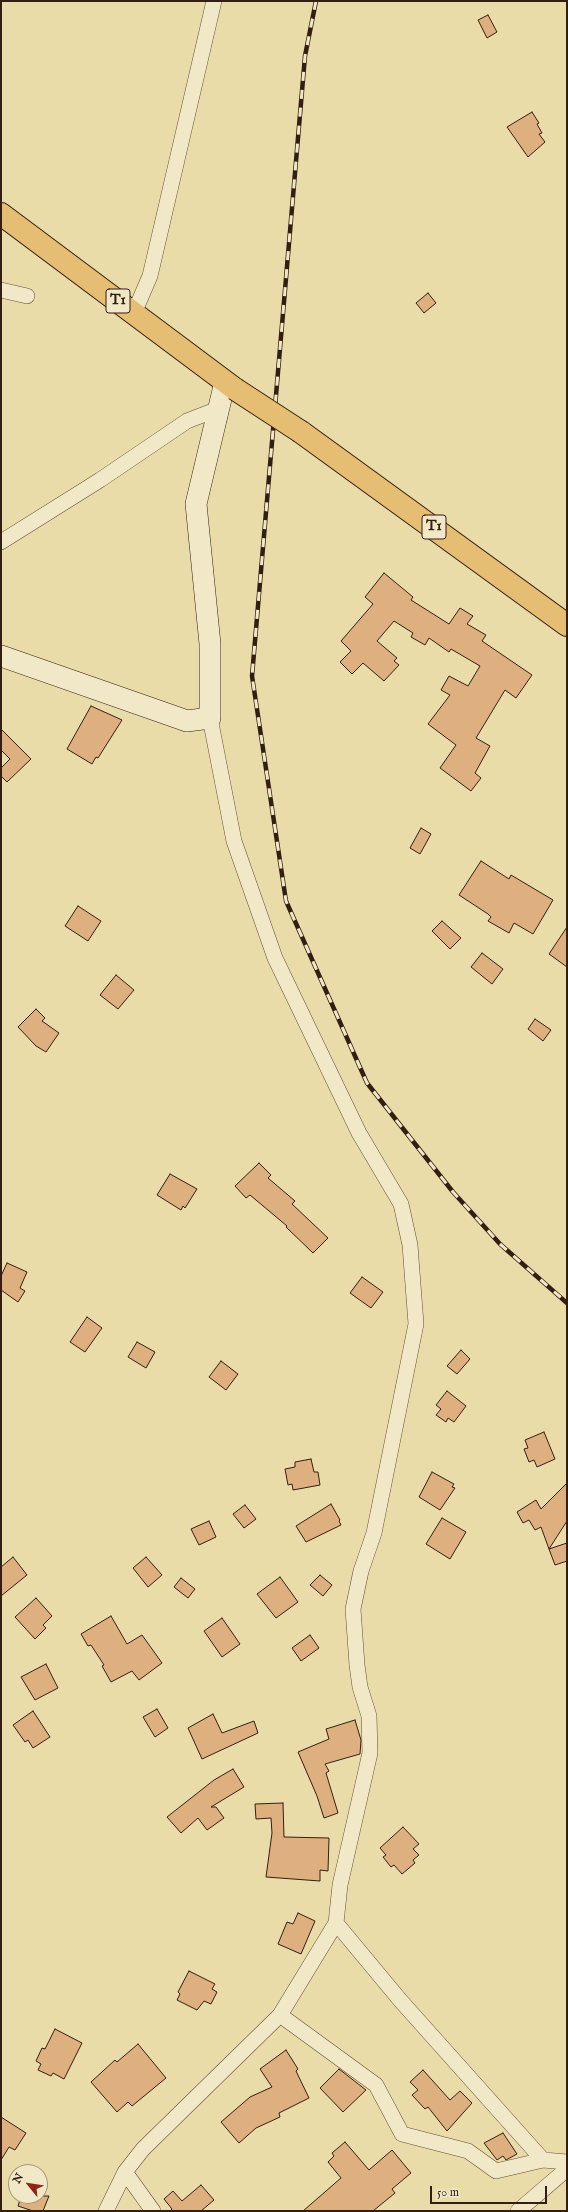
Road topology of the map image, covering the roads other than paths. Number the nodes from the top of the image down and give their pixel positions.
1 (214, 1) edge
2 (1, 214) edge
3 (1, 290) edge
4 (27, 296) dead end
5 (134, 313) junction
6 (230, 385) junction
7 (218, 409) junction
8 (1, 542) edge
9 (567, 624) edge
10 (1, 656) edge
11 (210, 718) junction
12 (336, 1923) junction
13 (280, 2015) junction
14 (543, 2160) junction
15 (567, 2162) edge
16 (567, 2169) edge
17 (125, 2172) junction
18 (106, 2211) edge
19 (153, 2211) edge
20 (518, 2211) edge

1 - 5 street
2 - 5 highway, T1
3 - 4 street
5 - 6 highway, T1
6 - 7 street
6 - 9 highway, T1, bridge
7 - 8 street
7 - 11 street
10 - 11 street
11 - 12 street
12 - 13 street
12 - 14 street
13 - 14 street
13 - 17 street
14 - 15 street
16 - 20 street
17 - 18 street
17 - 19 street

